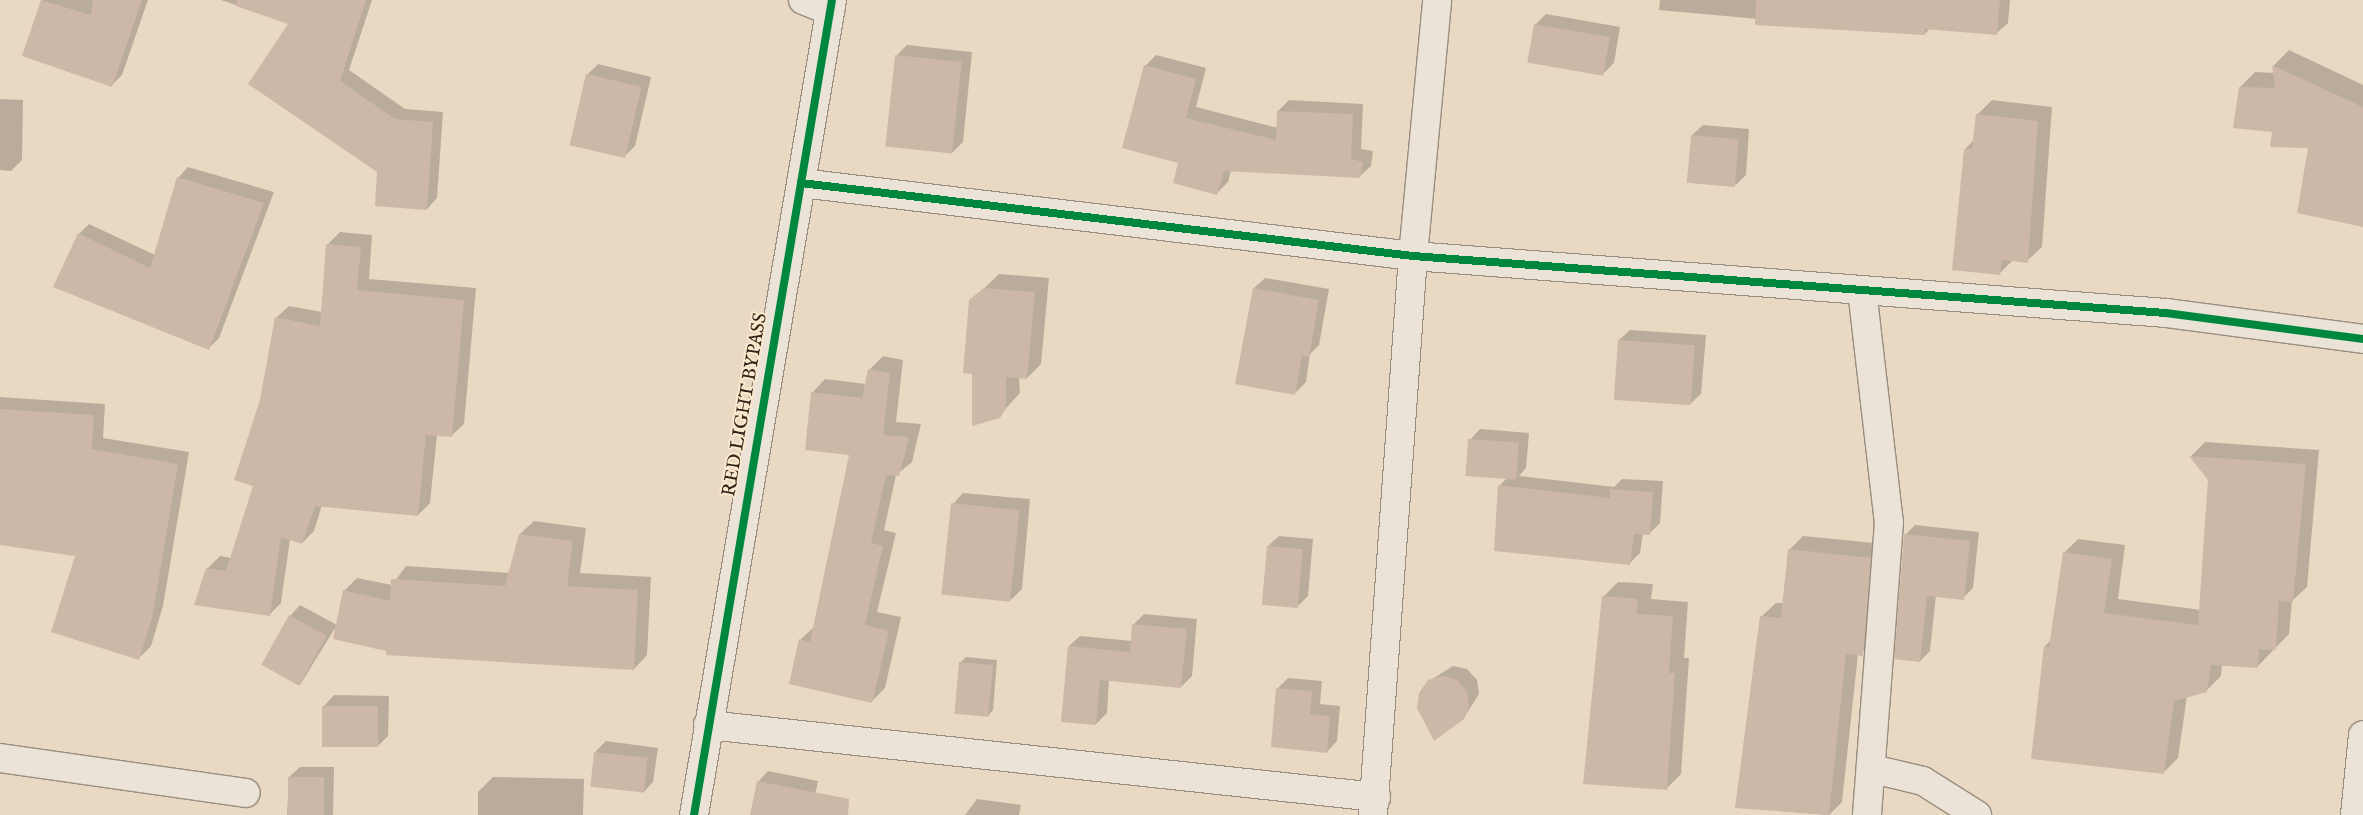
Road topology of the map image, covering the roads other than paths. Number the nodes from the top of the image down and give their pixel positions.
1 (803, 0) edge
2 (1437, 0) edge
3 (831, 5) edge
4 (801, 183) junction
5 (1412, 256) junction
6 (1862, 290) junction
7 (2363, 339) edge
8 (708, 725) junction
9 (2363, 735) edge
10 (0, 758) edge
11 (1873, 769) junction
12 (246, 793) dead end
13 (1374, 806) edge
14 (694, 815) edge
15 (1867, 815) edge
16 (1977, 815) edge
17 (2355, 815) edge

1 - 3 street
2 - 5 street
3 - 4 street, RED LIGHT BYPASS
4 - 5 street
4 - 8 street, RED LIGHT BYPASS
5 - 6 street
5 - 13 street
6 - 7 street
6 - 11 street
8 - 13 street
8 - 14 street, RED LIGHT BYPASS
9 - 17 street
10 - 12 street
11 - 15 street
11 - 16 street

